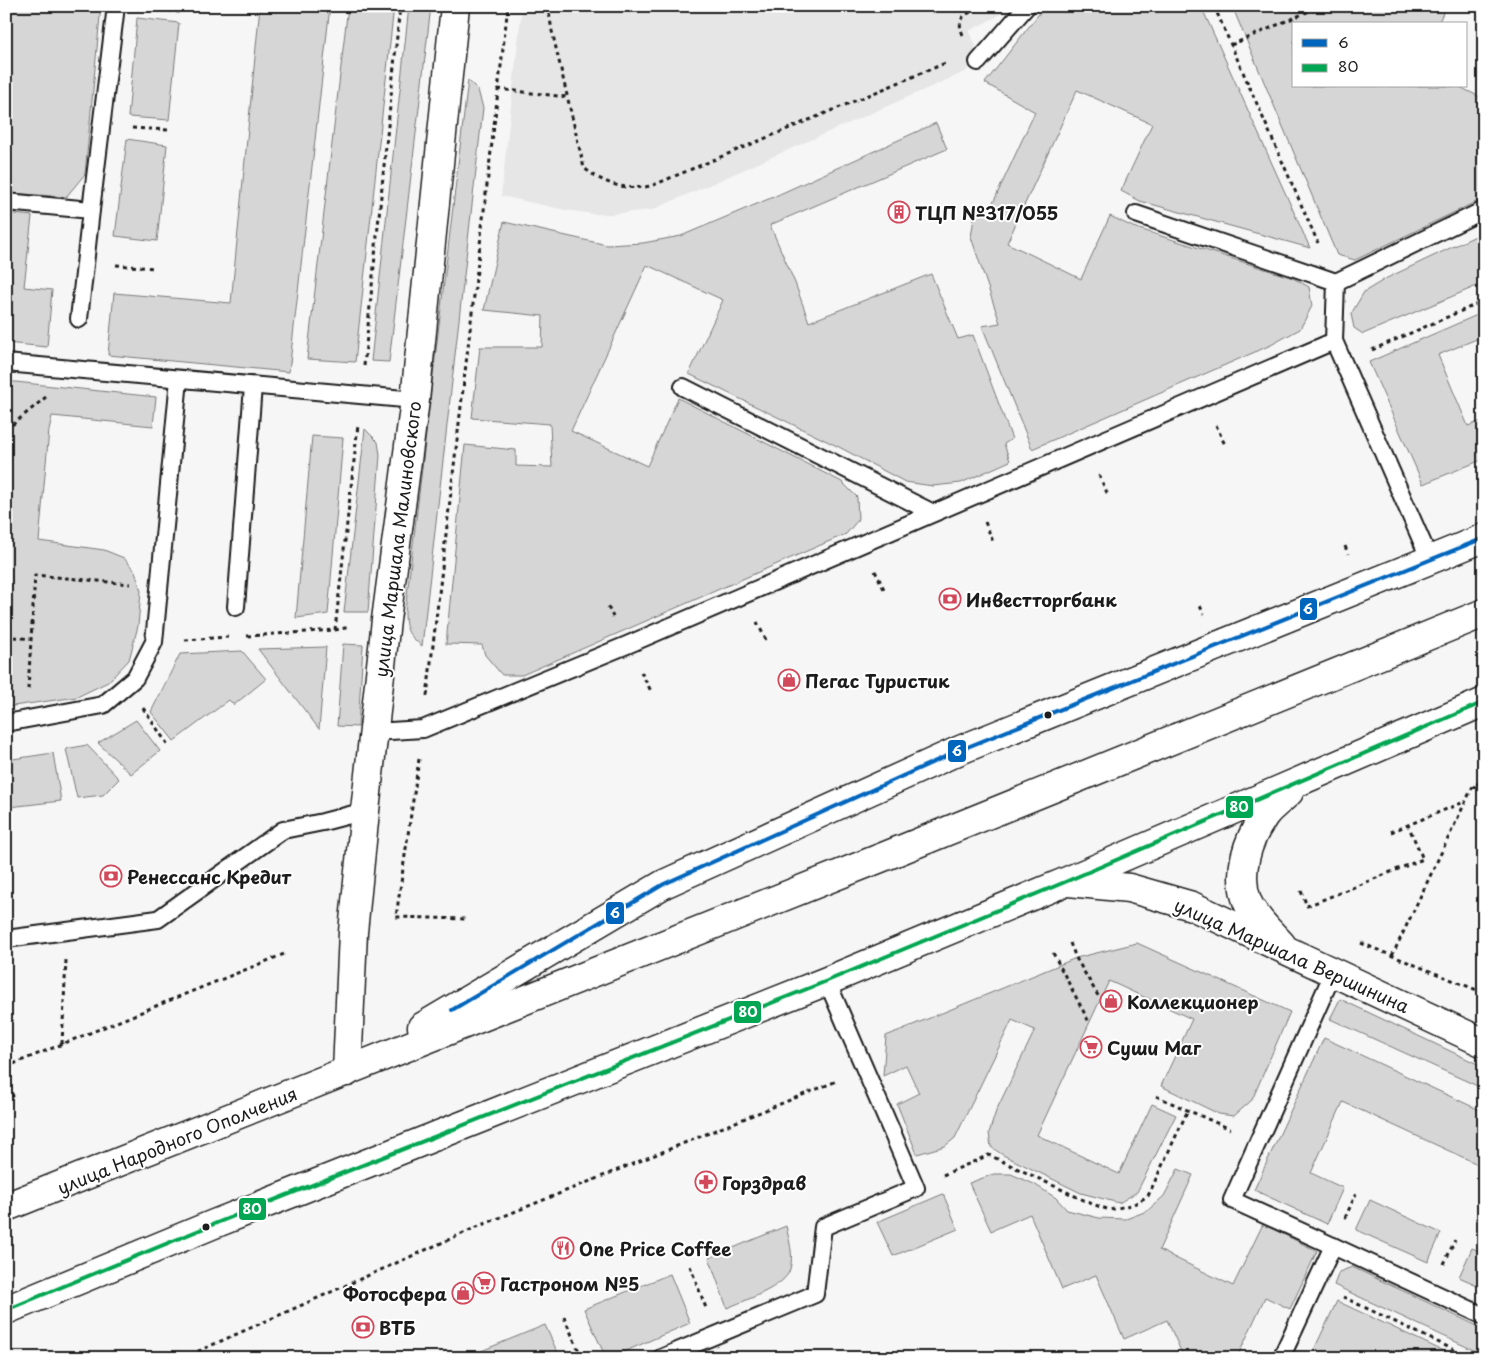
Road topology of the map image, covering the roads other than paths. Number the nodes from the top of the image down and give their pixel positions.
1 (116, 6) edge
2 (455, 6) edge
3 (1027, 6) edge
4 (978, 62) dead end
5 (6, 202) edge
6 (91, 210) junction
7 (1484, 210) edge
8 (1136, 214) dead end
9 (1336, 282) junction
10 (79, 319) dead end
11 (1334, 341) junction
12 (6, 363) edge
13 (179, 379) junction
14 (253, 386) junction
15 (683, 387) dead end
16 (414, 400) junction
17 (933, 514) junction
18 (1484, 538) edge
19 (1430, 560) junction
20 (236, 607) dead end
21 (1484, 613) edge
22 (1484, 702) edge
23 (6, 723) edge
24 (374, 732) junction
25 (1301, 781) junction
26 (365, 811) junction
27 (1065, 882) junction
28 (6, 939) edge
29 (1288, 953) junction
30 (1333, 973) junction
31 (827, 981) junction
32 (1484, 1043) edge
33 (347, 1072) junction
34 (6, 1207) edge
35 (1333, 1246) junction
36 (6, 1310) edge
37 (1484, 1316) edge
38 (661, 1358) edge
39 (1281, 1358) edge

1 - 6 lane
2 - 16 main road, улица Маршала Малиновского
3 - 4 lane
5 - 6 lane
6 - 10 lane
7 - 9 lane
8 - 9 lane
9 - 11 lane
11 - 17 lane
11 - 19 lane
12 - 13 lane
13 - 14 lane
13 - 23 lane
14 - 16 lane
14 - 20 lane
15 - 17 lane
16 - 24 main road, улица Маршала Малиновского
17 - 24 lane
18 - 19 main road
19 - 33 main road
21 - 33 main road
22 - 25 main road
24 - 26 main road, улица Маршала Малиновского
25 - 27 main road
25 - 29 main road
26 - 28 lane
26 - 33 main road, улица Маршала Малиновского
27 - 29 main road, улица Маршала Вершинина
27 - 31 main road
29 - 30 main road, улица Маршала Вершинина
30 - 32 main road, улица Маршала Вершинина
30 - 35 lane
31 - 36 main road
31 - 38 lane
33 - 34 main road, улица Народного Ополчения
35 - 37 lane
35 - 39 lane

